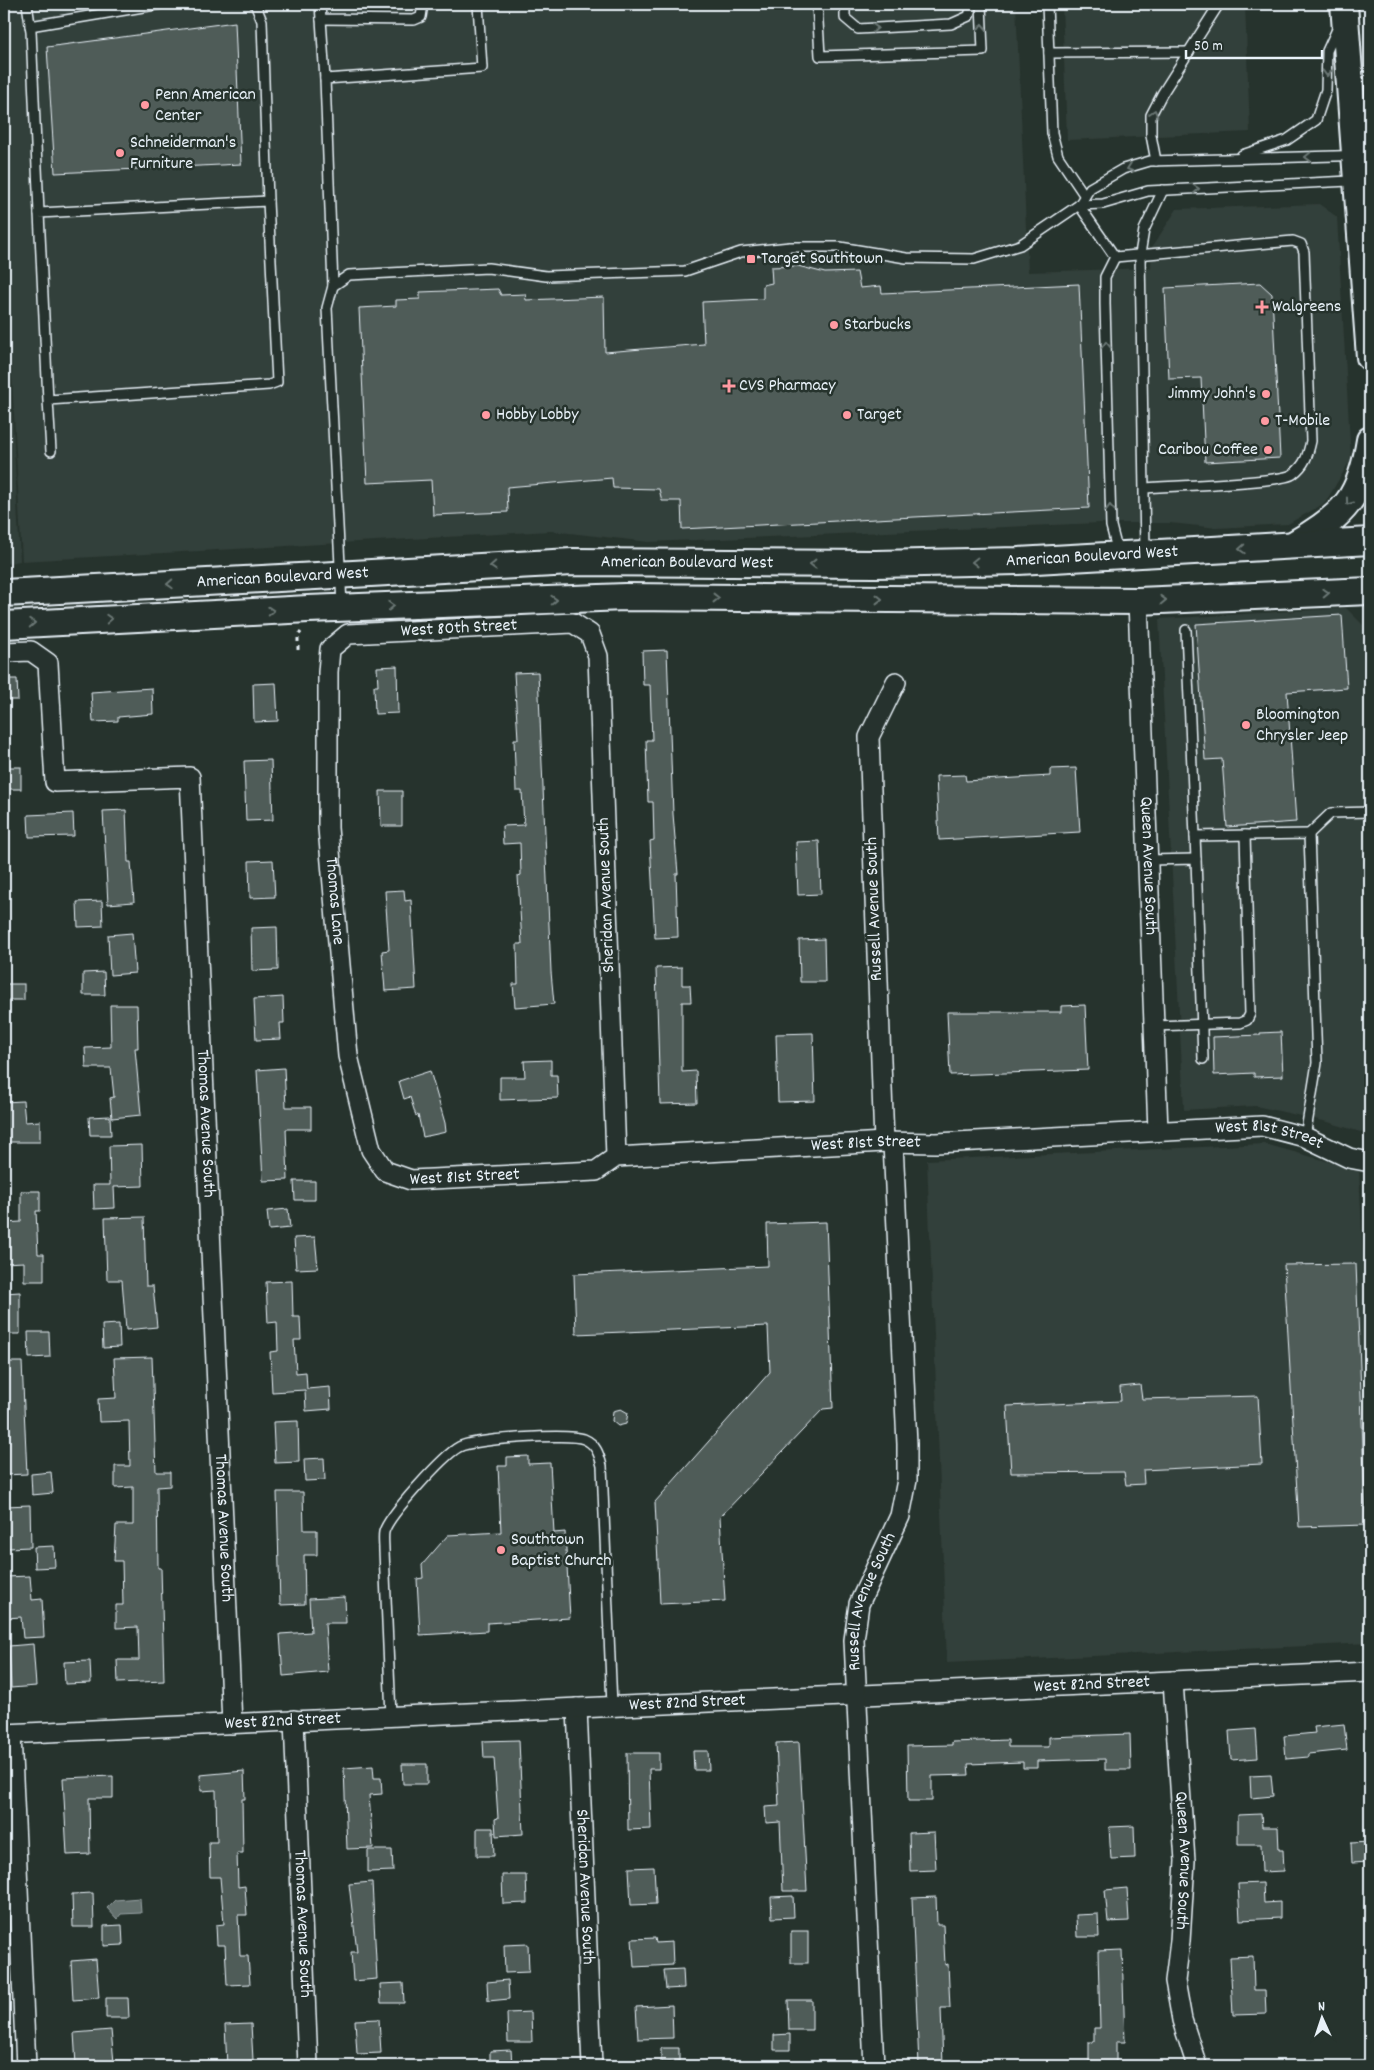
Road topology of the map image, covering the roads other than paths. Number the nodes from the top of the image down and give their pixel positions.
1 (28, 4) edge
2 (161, 4) edge
3 (255, 4) edge
4 (320, 4) edge
5 (423, 4) edge
6 (478, 4) edge
7 (817, 4) edge
8 (844, 4) edge
9 (972, 4) edge
10 (981, 4) edge
11 (1047, 4) edge
12 (1219, 4) edge
13 (1345, 7) edge
14 (321, 19) junction
15 (30, 26) junction
16 (1189, 52) junction
17 (1049, 53) junction
18 (325, 79) junction
19 (1364, 155) edge
20 (1233, 158) junction
21 (1156, 161) junction
22 (1364, 180) edge
23 (1163, 190) junction
24 (1085, 196) junction
25 (268, 201) junction
26 (1079, 206) junction
27 (39, 213) junction
28 (1140, 254) junction
29 (1115, 257) junction
30 (333, 286) junction
31 (1370, 357) edge
32 (48, 400) junction
33 (1370, 440) edge
34 (51, 451) dead end
35 (1145, 488) junction
36 (1370, 541) edge
37 (1291, 546) junction
38 (1145, 554) junction
39 (1119, 555) junction
40 (340, 575) junction
41 (59, 590) junction
42 (1370, 591) edge
43 (4, 593) edge
44 (1138, 601) junction
45 (342, 608) junction
46 (60, 622) junction
47 (4, 625) edge
48 (1186, 630) dead end
49 (590, 634) joint
50 (330, 649) joint
51 (4, 652) edge
52 (896, 682) dead end
53 (1370, 812) edge
54 (1309, 834) junction
55 (1245, 835) junction
56 (1195, 836) junction
57 (1196, 859) junction
58 (1148, 860) junction
59 (1202, 1024) junction
60 (1154, 1026) junction
61 (1203, 1059) dead end
62 (1158, 1131) junction
63 (1305, 1137) junction
64 (888, 1142) junction
65 (371, 1150) joint
66 (616, 1157) junction
67 (1370, 1162) edge
68 (1370, 1672) edge
69 (1173, 1681) junction
70 (857, 1696) junction
71 (612, 1706) junction
72 (576, 1708) junction
73 (392, 1716) junction
74 (294, 1720) junction
75 (232, 1724) junction
76 (8, 1734) edge
77 (26, 2066) edge
78 (308, 2066) edge
79 (592, 2066) edge
80 (874, 2066) edge
81 (1197, 2066) edge

1 - 15 lane
2 - 15 lane
3 - 25 lane
4 - 14 lane
5 - 14 lane
6 - 18 lane
7 -> 10 lane
8 -> 9 lane
11 - 17 lane
12 - 16 lane
13 - 19 main road
13 -> 20 lane
14 - 18 lane
15 - 27 lane
16 - 17 lane
21 -> 16 lane
17 - 24 lane
18 - 30 lane
19 -> 20 lane
19 - 22 main road
20 - 21 lane
21 -> 24 lane
23 -> 22 lane
22 - 31 main road
23 - 26 lane
23 - 28 lane
24 - 26 lane
25 - 27 lane
25 - 32 lane
26 - 29 lane
26 - 30 lane
27 - 32 lane
28 - 29 lane
28 - 35 lane
28 - 35 lane
39 -> 29 lane
30 - 40 lane
32 - 34 lane
33 -> 37 main road
35 - 38 lane
36 - 37 main road, American Boulevard West
37 -> 38 main road, American Boulevard West
38 - 39 main road, American Boulevard West
39 -> 40 main road, American Boulevard West
40 -> 41 main road, American Boulevard West
40 - 45 lane
41 - 43 main road, American Boulevard West
41 - 46 main road
44 -> 42 main road, American Boulevard West
45 -> 44 main road, American Boulevard West
44 - 58 street, Queen Avenue South
46 -> 45 main road, American Boulevard West
47 -> 46 main road, American Boulevard West
48 - 56 lane
49 - 50 street, West 80th Street
49 - 66 street, Sheridan Avenue South
50 - 65 street, Thomas Lane
51 - 75 street, Thomas Avenue South
52 - 64 street, Russell Avenue South
53 - 54 lane
54 - 55 lane
54 - 63 lane
55 - 56 lane
55 - 59 lane
56 - 57 lane
57 - 58 lane
57 - 59 lane
58 - 60 street, Queen Avenue South
59 - 60 lane
59 - 61 lane
60 - 62 street, Queen Avenue South
62 - 63 street, West 81st Street
62 - 64 street, West 81st Street
63 - 67 street, West 81st Street
64 - 66 street, West 81st Street
64 - 70 street, Russell Avenue South
65 - 66 street, West 81st Street
68 - 69 street, West 82nd Street
69 - 70 street, West 82nd Street
69 - 81 street, Queen Avenue South
70 - 71 street, West 82nd Street
70 - 80 street, Russell Avenue South
71 - 72 street, West 82nd Street
71 - 73 lane
72 - 73 street, West 82nd Street
72 - 79 street, Sheridan Avenue South
73 - 74 street, West 82nd Street
74 - 75 street, West 82nd Street
74 - 78 street, Thomas Avenue South
75 - 76 street, West 82nd Street
76 - 77 street

